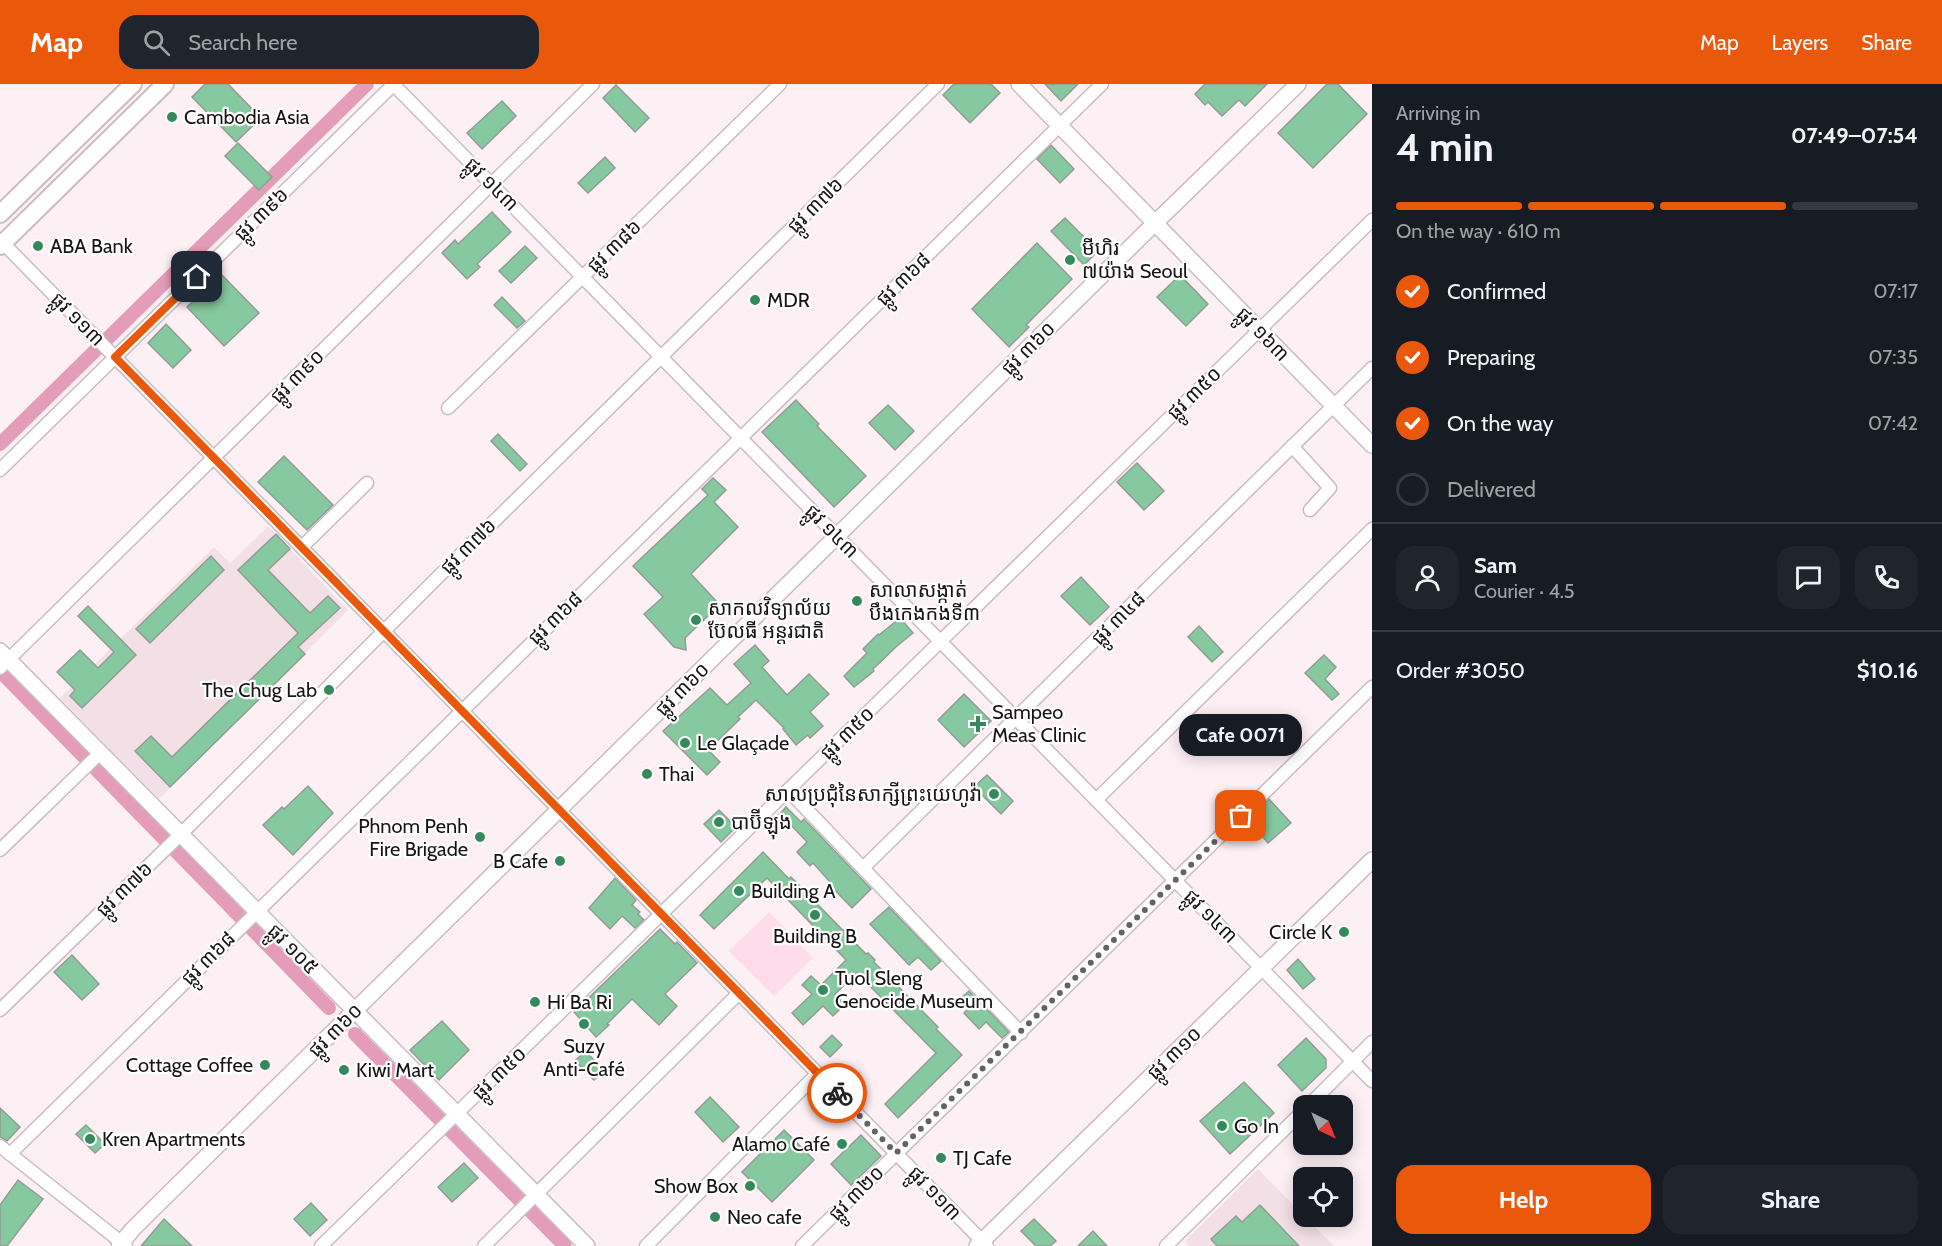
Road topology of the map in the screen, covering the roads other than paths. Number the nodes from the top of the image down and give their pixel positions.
1 (133, 84) edge
2 (165, 84) edge
3 (393, 84) edge
4 (593, 84) edge
5 (780, 84) edge
6 (938, 84) edge
7 (1019, 84) edge
8 (1102, 84) edge
9 (1298, 84) edge
10 (1060, 125) junction
11 (492, 184) junction
12 (0, 214) edge
13 (1372, 220) edge
14 (1155, 223) junction
15 (1, 243) edge
16 (583, 277) junction
17 (1259, 330) junction
18 (111, 353) junction
19 (661, 357) junction
20 (1372, 368) edge
21 (1333, 405) junction
22 (448, 408) dead end
23 (740, 438) junction
24 (1372, 445) edge
25 (1292, 446) junction
26 (214, 458) junction
27 (0, 470) edge
28 (367, 483) dead end
29 (1310, 510) dead end
30 (1372, 529) edge
31 (837, 536) junction
32 (302, 547) junction
33 (383, 630) junction
34 (941, 641) junction
35 (3, 661) edge
36 (1372, 687) edge
37 (462, 710) junction
38 (1016, 718) junction
39 (97, 755) junction
40 (788, 790) junction
41 (1096, 800) junction
42 (559, 810) junction
43 (178, 837) junction
44 (0, 850) edge
45 (1372, 860) edge
46 (863, 868) junction
47 (1176, 881) junction
48 (253, 914) junction
49 (662, 914) junction
50 (1261, 968) junction
51 (739, 993) junction
52 (0, 1010) edge
53 (346, 1019) junction
54 (1021, 1033) junction
55 (1372, 1042) edge
56 (1353, 1061) junction
57 (818, 1073) junction
58 (1372, 1081) edge
59 (1319, 1095) edge
60 (454, 1117) junction
61 (1293, 1121) edge
62 (5, 1150) edge
63 (896, 1153) junction
64 (534, 1198) junction
65 (982, 1244) edge
66 (122, 1245) edge
67 (321, 1246) edge
68 (484, 1246) edge
69 (587, 1246) edge
70 (646, 1246) edge
71 (802, 1246) edge
72 (1166, 1246) edge

1 - 12 main road
2 - 15 main road
3 - 11 street, ផ្លូវ ១៤៣
3 - 18 street, ផ្លូវ ៣៩៦
4 - 11 street, ផ្លូវ ៣៩០
5 - 16 street, ផ្លូវ ៣៨៦
6 - 19 street, ផ្លូវ ៣៧៦
7 - 10 street, ផ្លូវ ១៦៣
8 - 10 street, ផ្លូវ ៣៦៨
9 - 14 street, ផ្លូវ ៣៦០
10 - 14 street, ផ្លូវ ១៦៣
10 - 23 street, ផ្លូវ ៣៦៨
11 - 16 street, ផ្លូវ ១៤៣
11 - 26 street, ផ្លូវ ៣៩០
13 - 17 street, ផ្លូវ ៣៥០
14 - 17 street, ផ្លូវ ១៦៣
14 - 31 street, ផ្លូវ ៣៦០
15 - 18 street, ផ្លូវ ១១៣
16 - 19 street, ផ្លូវ ១៤៣
16 - 22 street, ផ្លូវ ៣៨៦
17 - 21 street, ផ្លូវ ១៦៣
17 - 34 street, ផ្លូវ ៣៥០
18 - 26 street, ផ្លូវ ១១៣
18 - 27 street, ផ្លូវ ៣៩៦
19 - 23 street, ផ្លូវ ១៤៣
19 - 33 street, ផ្លូវ ៣៧៦
20 - 21 street, ផ្លូវ ៣៤៨
21 - 24 street, ផ្លូវ ១៦៣
21 - 25 street, ផ្លូវ ៣៤៨
23 - 31 street, ផ្លូវ ១៤៣
23 - 37 street, ផ្លូវ ៣៦៨
25 - 29 street
25 - 38 street, ផ្លូវ ៣៤៨
26 - 32 street, ផ្លូវ ១១៣
26 - 35 street, ផ្លូវ ៣៩០
28 - 32 street
30 - 41 street
31 - 34 street, ផ្លូវ ១៤៣
31 - 42 street, ផ្លូវ ៣៦០
32 - 33 street, ផ្លូវ ១១៣
33 - 37 street, ផ្លូវ ១១៣
33 - 43 street, ផ្លូវ ៣៧៦
34 - 38 street, ផ្លូវ ១៤៣
34 - 40 street, ផ្លូវ ៣៥០
35 - 39 street, ផ្លូវ ១០៥
36 - 47 street, ផ្លូវ ៣២០
37 - 42 street, ផ្លូវ ១១៣
37 - 48 street, ផ្លូវ ៣៦៨
38 - 41 street, ផ្លូវ ១៤៣
38 - 46 street, ផ្លូវ ៣៤៨
39 - 43 street, ផ្លូវ ១០៥
39 - 44 street
40 - 46 street
40 - 49 street, ផ្លូវ ៣៥០
41 - 47 street, ផ្លូវ ១៤៣
42 - 49 street, ផ្លូវ ១១៣
42 - 53 street, ផ្លូវ ៣៦០
43 - 48 street, ផ្លូវ ១០៥
43 - 52 street, ផ្លូវ ៣៧៦
45 - 50 street, ផ្លូវ ៣១០
46 - 54 street
47 - 50 street, ផ្លូវ ១៤៣
47 - 54 street, ផ្លូវ ៣២០
48 - 53 street, ផ្លូវ ១០៥
48 - 62 street, ផ្លូវ ៣៦៨
49 - 51 street, ផ្លូវ ១១៣
49 - 60 street, ផ្លូវ ៣៥០
50 - 56 street, ផ្លូវ ១៤៣
50 - 65 street, ផ្លូវ ៣១០
51 - 57 street, ផ្លូវ ១១៣
51 - 64 street
53 - 60 street, ផ្លូវ ១០៥
53 - 66 street, ផ្លូវ ៣៦០
54 - 63 street, ផ្លូវ ៣២០
55 - 56 street
56 - 58 street, ផ្លូវ ១៤៣
56 - 59 street
57 - 63 street, ផ្លូវ ១១៣
57 - 70 street
60 - 64 street, ផ្លូវ ១០៥
60 - 67 street, ផ្លូវ ៣៥០
61 - 72 street
62 - 66 street
63 - 65 street, ផ្លូវ ១១៣
63 - 71 street, ផ្លូវ ៣២០
64 - 68 street
64 - 69 street, ផ្លូវ ១០៥

